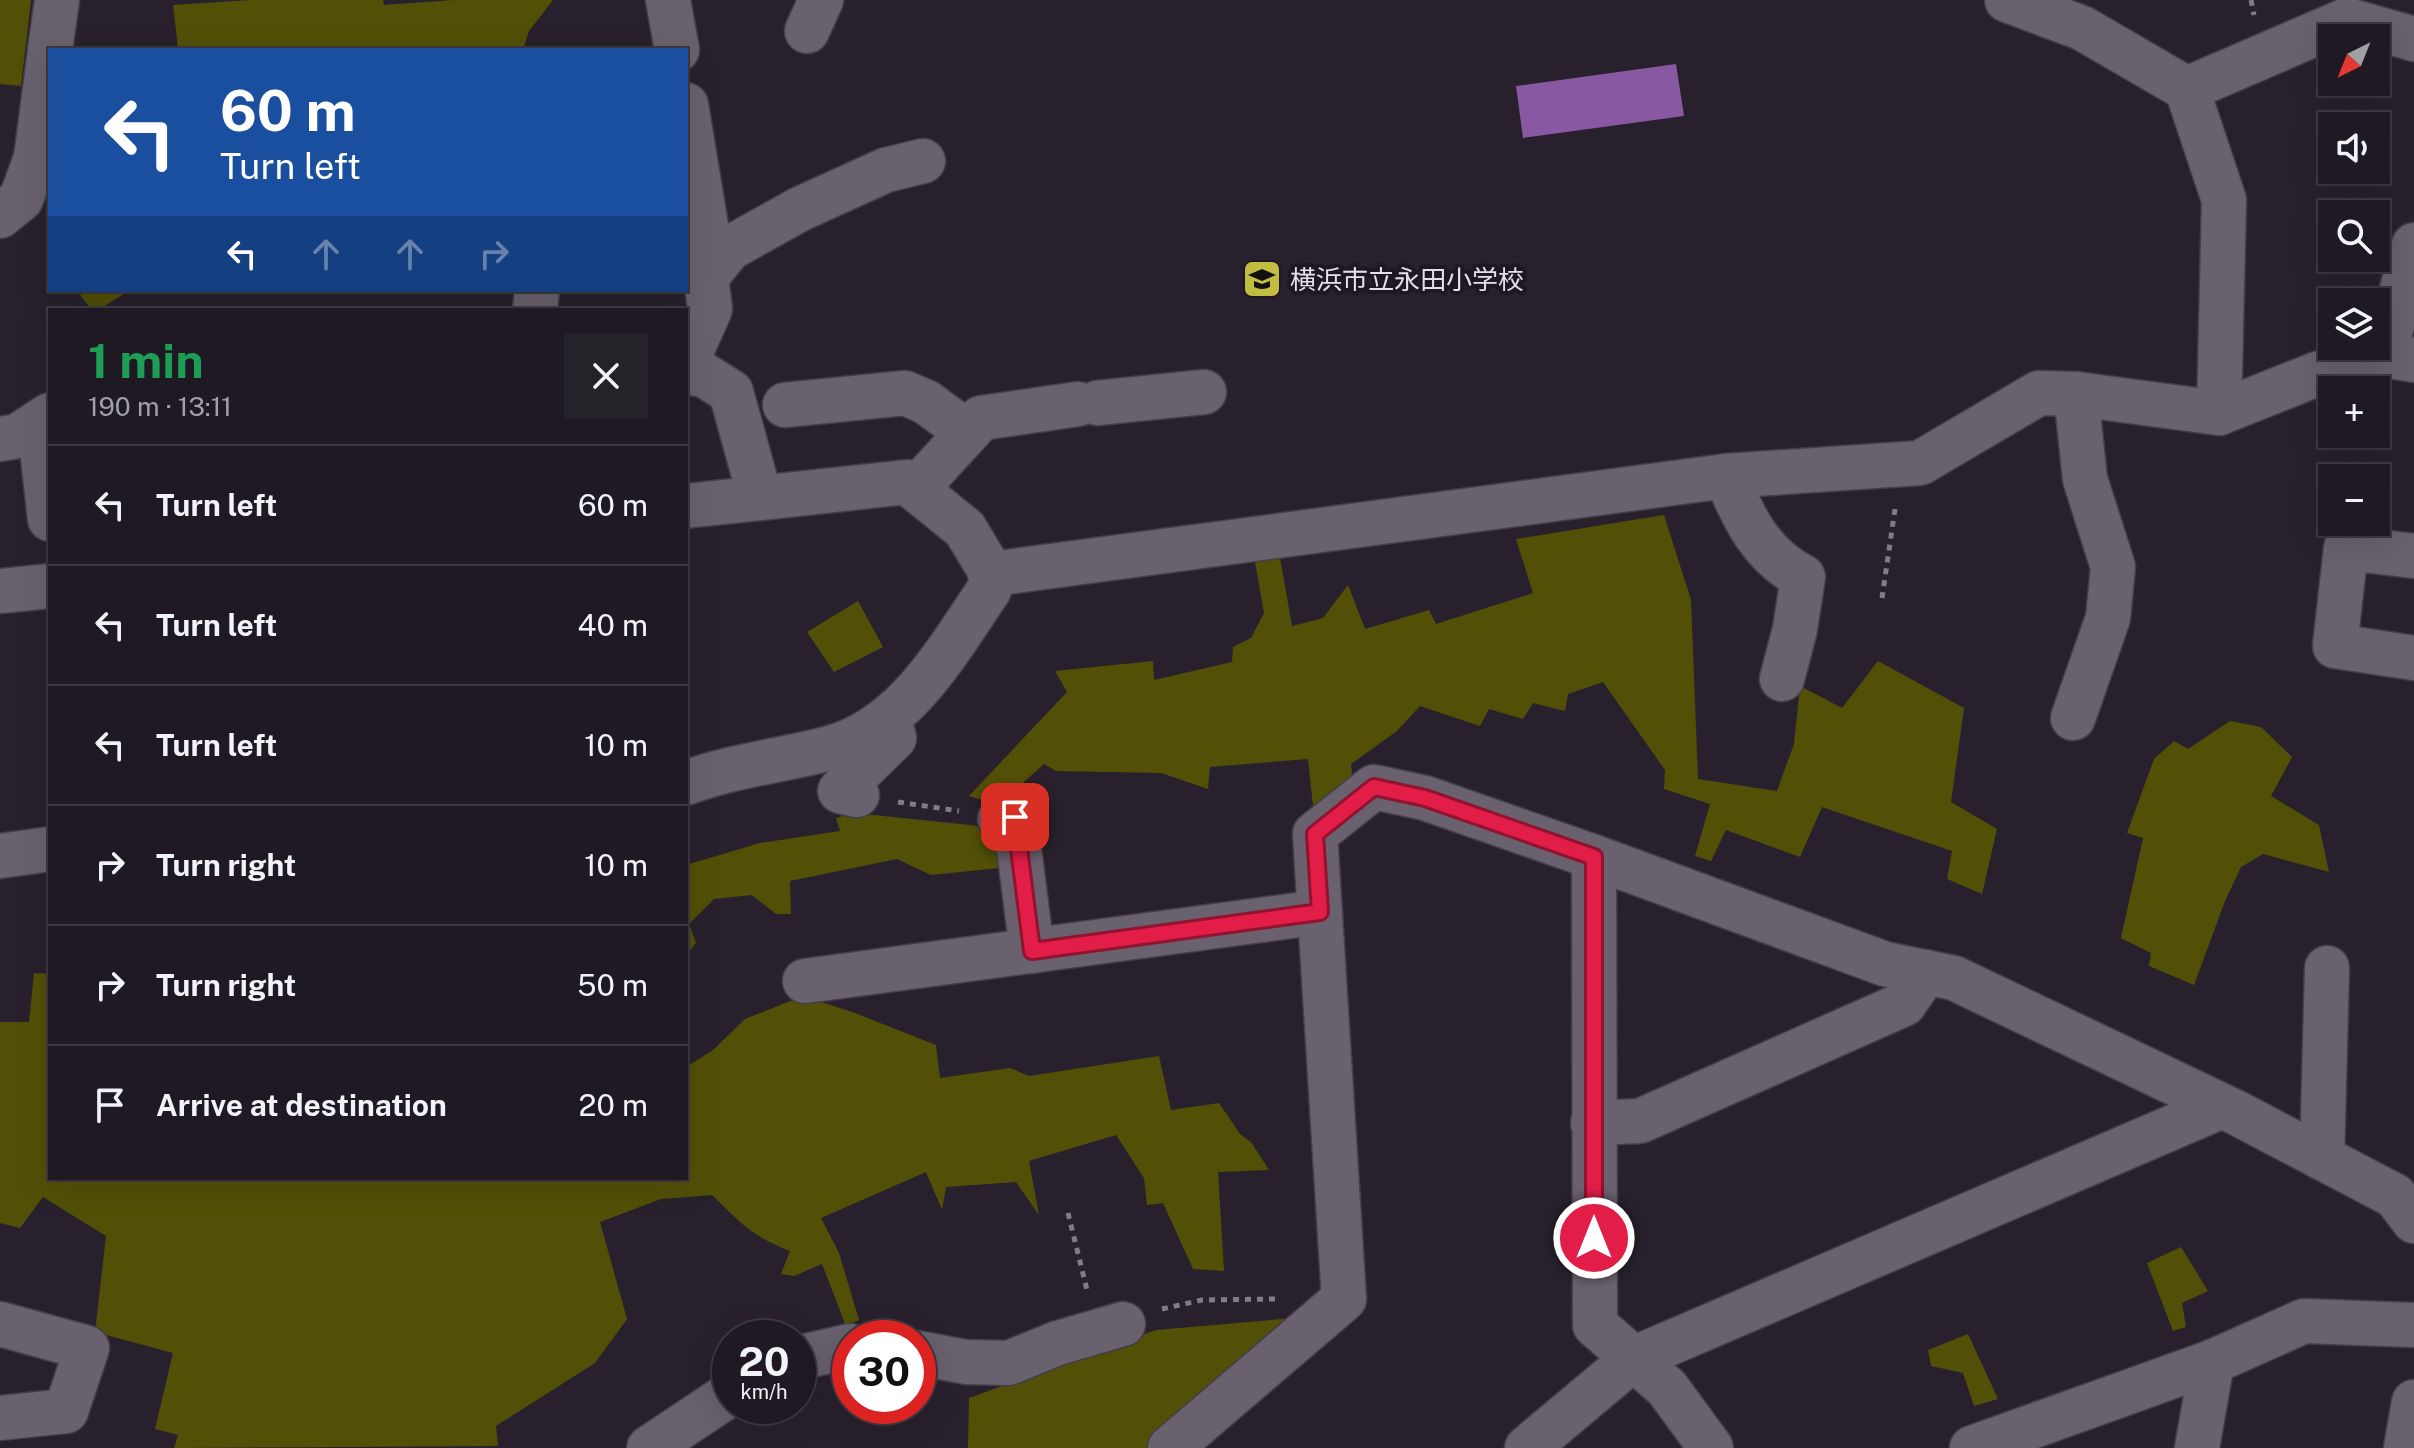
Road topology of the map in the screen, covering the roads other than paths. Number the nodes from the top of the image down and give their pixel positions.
1 (57, 0) edge
2 (668, 0) edge
3 (2007, 0) edge
4 (2414, 39) edge
5 (50, 48) edge
6 (677, 48) edge
7 (48, 66) edge
8 (2187, 89) junction
9 (688, 117) edge
10 (923, 161) dead end
11 (0, 216) edge
12 (2414, 245) edge
13 (713, 268) junction
14 (688, 358) edge
15 (2399, 358) edge
16 (688, 372) edge
17 (1204, 392) dead end
18 (2076, 394) junction
19 (785, 405) dead end
20 (2219, 413) junction
21 (30, 426) edge
22 (967, 432) junction
23 (1726, 476) junction
24 (916, 489) junction
25 (760, 497) junction
26 (688, 506) edge
27 (48, 510) edge
28 (2414, 556) edge
29 (992, 574) junction
30 (48, 586) edge
31 (0, 591) edge
32 (2414, 658) edge
33 (1782, 679) dead end
34 (889, 717) junction
35 (2073, 718) dead end
36 (688, 782) edge
37 (878, 798) road end
38 (1000, 819) dead end
39 (48, 849) edge
40 (0, 856) edge
41 (1594, 857) junction
42 (1320, 912) junction
43 (1032, 951) junction
44 (2327, 968) dead end
45 (1926, 972) junction
46 (805, 981) dead end
47 (2222, 1106) junction
48 (1593, 1123) junction
49 (2322, 1158) junction
50 (2414, 1221) edge
51 (0, 1324) edge
52 (2414, 1325) edge
53 (1115, 1327) road end
54 (936, 1356) edge
55 (1633, 1359) junction
56 (2212, 1362) junction
57 (2414, 1402) edge
58 (712, 1406) edge
59 (0, 1418) edge
60 (1983, 1446) edge
61 (649, 1448) edge
62 (1170, 1448) edge
63 (1527, 1448) edge
64 (1711, 1448) edge
65 (2197, 1448) edge
66 (2406, 1448) edge

1 - 5 street
2 - 6 street
3 - 8 street
4 - 8 street
7 - 11 street
8 - 20 street
9 - 13 street
10 - 13 street
12 - 15 street
13 - 14 street
15 - 20 street
16 - 25 street
17 - 22 street
18 - 20 street
18 - 23 street
18 - 35 street
19 - 22 street
21 - 27 street
22 - 24 street
23 - 29 street
23 - 33 street
24 - 25 street
24 - 29 street
25 - 26 street
28 - 32 street
29 - 34 street
30 - 31 street
34 - 36 street
34 - 37 street
38 - 43 street
39 - 40 street
41 - 42 street
41 - 45 street
41 - 48 street
42 - 43 street
42 - 62 street
43 - 46 street
44 - 49 street
45 - 47 street
45 - 48 street
47 - 49 street
47 - 55 street
48 - 55 street
49 - 50 street
51 - 59 street
52 - 56 street
53 - 54 street
55 - 63 street
55 - 64 street
56 - 60 street
56 - 65 street
57 - 66 street
58 - 61 street

